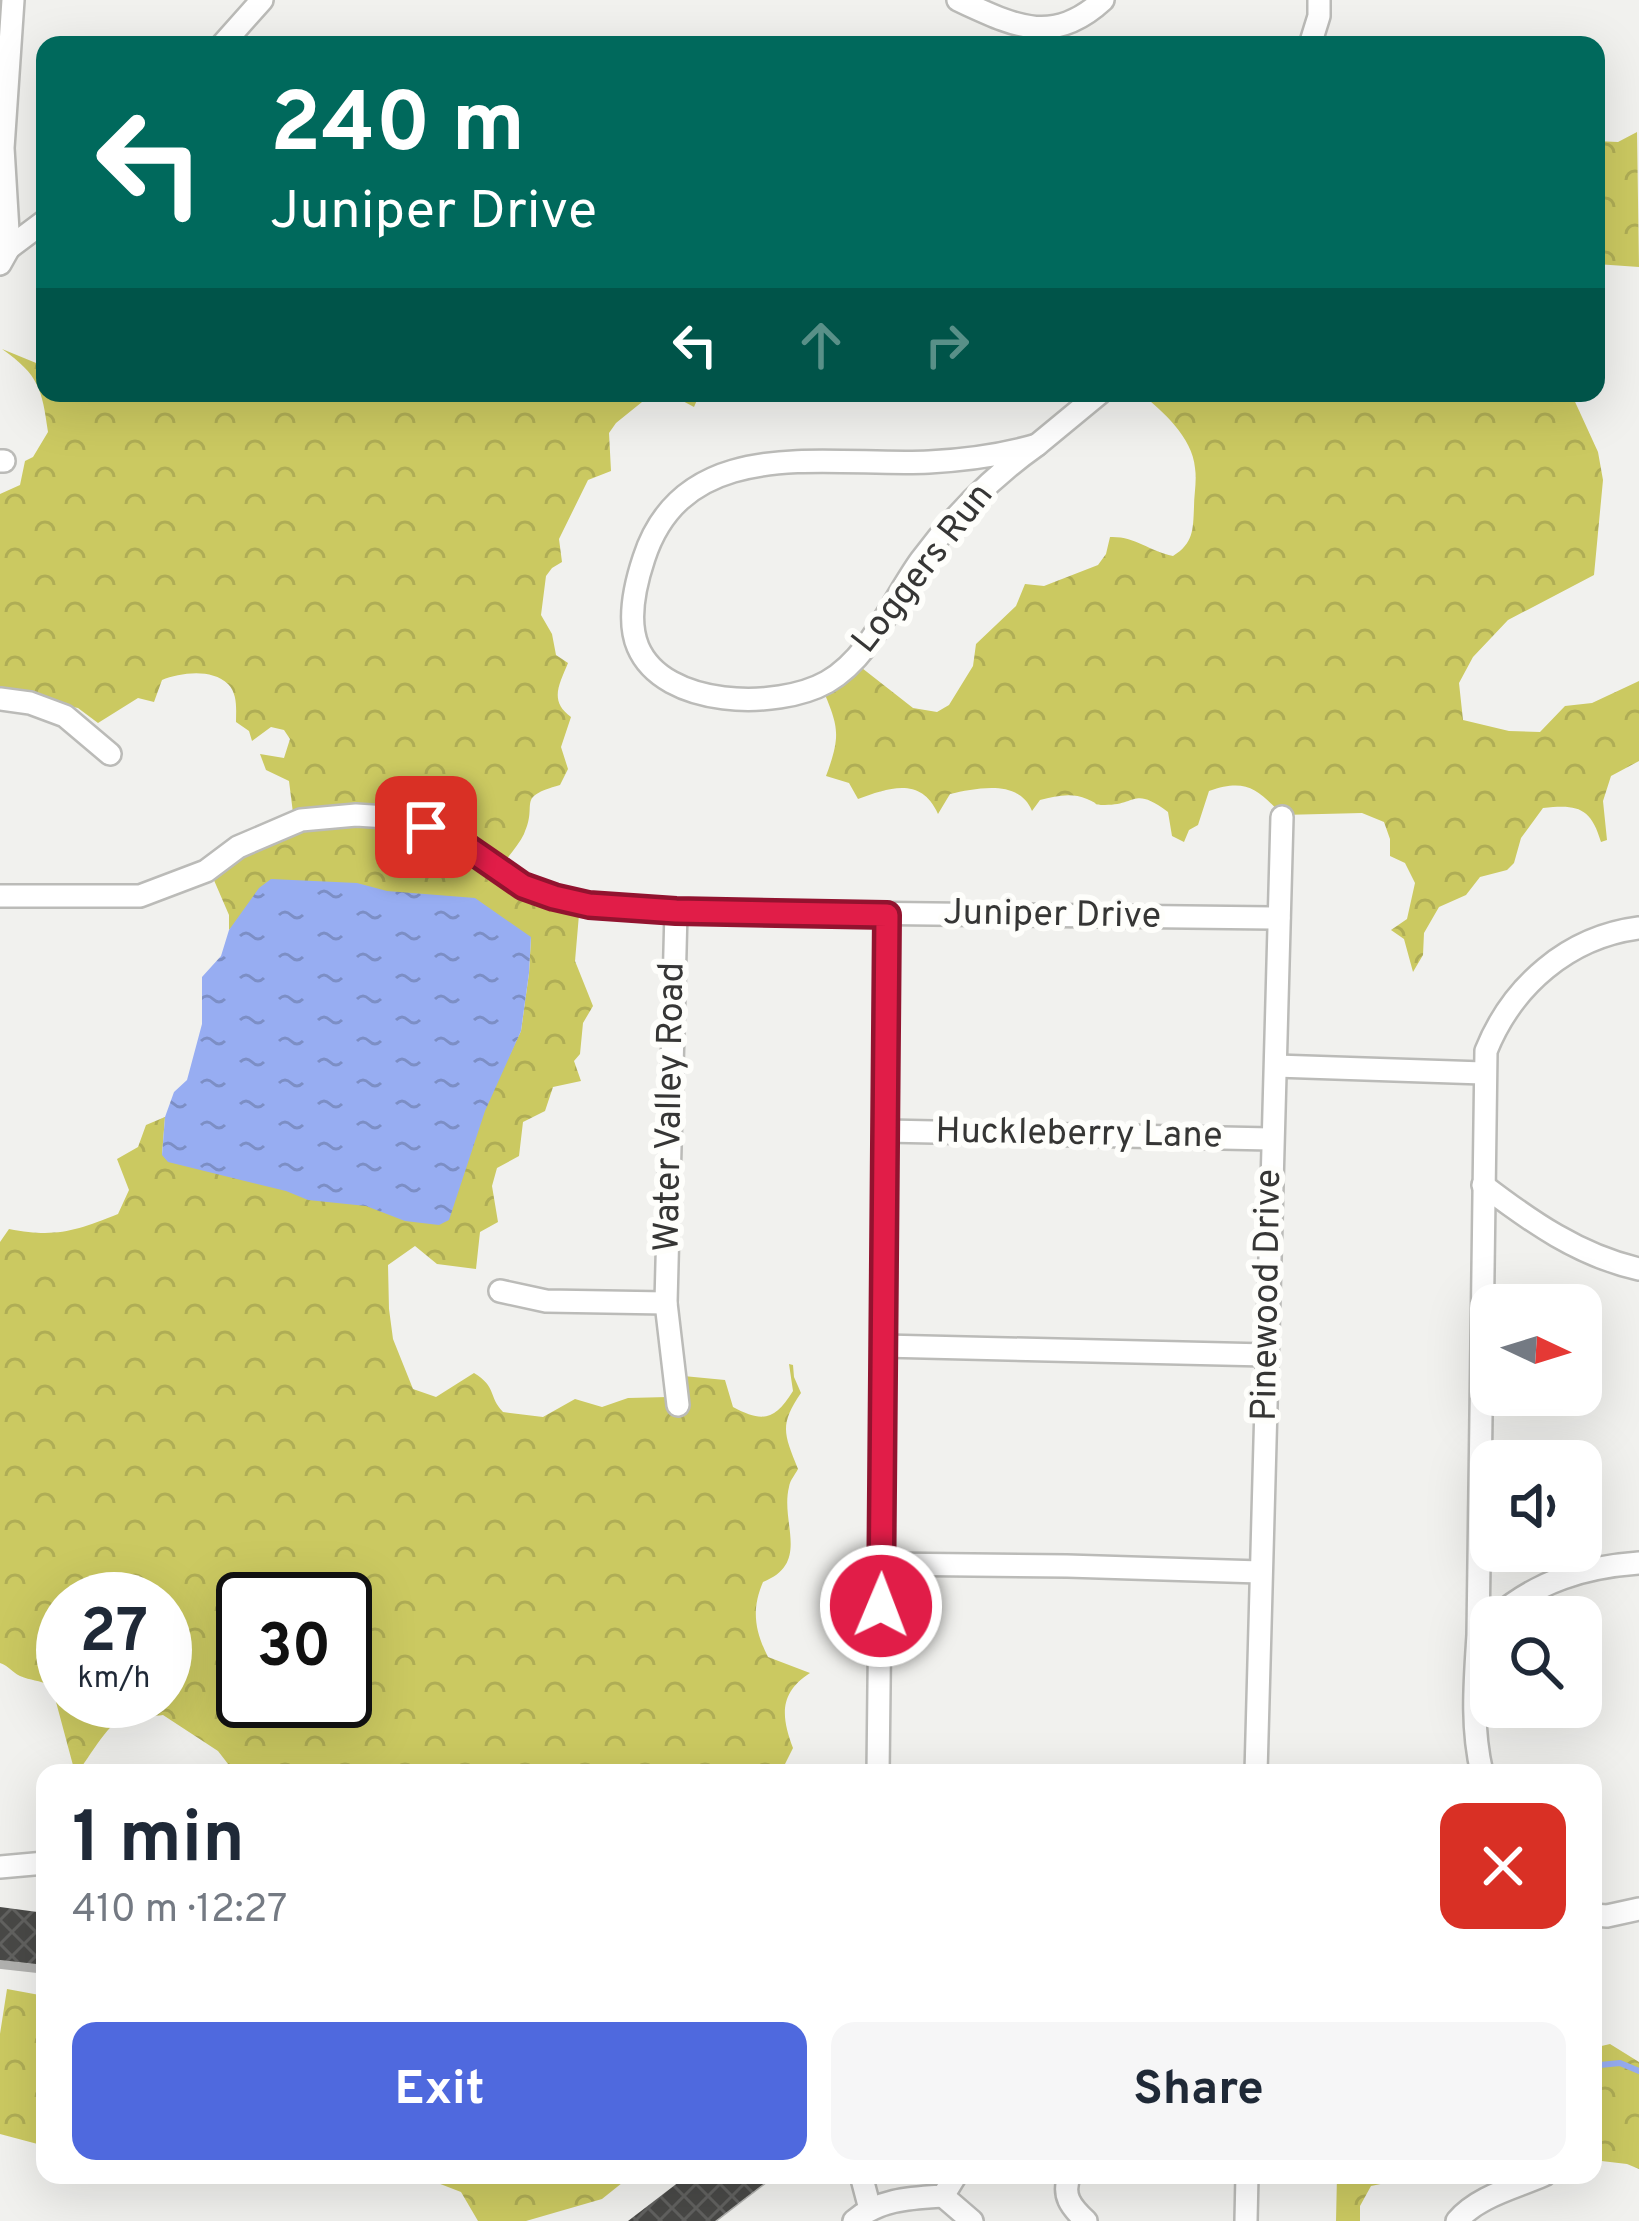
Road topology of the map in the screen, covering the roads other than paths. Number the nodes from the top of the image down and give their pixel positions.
1 (13, 0) edge
2 (262, 0) edge
3 (958, 0) edge
4 (1103, 0) edge
5 (1319, 0) edge
6 (230, 36) edge
7 (1313, 36) edge
8 (36, 229) edge
9 (4, 256) edge
10 (1089, 402) edge
11 (1037, 445) junction
12 (0, 699) edge
13 (110, 754) dead end
14 (1282, 817) dead end
15 (0, 896) edge
16 (676, 911) junction
17 (887, 915) junction
18 (1279, 918) junction
19 (1639, 928) edge
20 (1276, 1066) junction
21 (1483, 1072) junction
22 (886, 1131) junction
23 (1271, 1139) junction
24 (1483, 1185) junction
25 (1639, 1269) edge
26 (500, 1291) dead end
27 (666, 1304) junction
28 (883, 1346) junction
29 (1266, 1355) junction
30 (678, 1405) dead end
31 (1639, 1562) edge
32 (881, 1564) junction
33 (1260, 1572) junction
34 (1488, 1596) edge
35 (1525, 1596) edge
36 (1475, 1728) edge
37 (878, 1764) edge
38 (1256, 1764) edge
39 (1480, 1764) edge
40 (36, 1864) edge
41 (0, 1867) edge
42 (1639, 1909) edge
43 (1602, 1916) edge
44 (861, 2184) edge
45 (950, 2184) edge
46 (1067, 2184) edge
47 (1247, 2184) edge
48 (1523, 2184) edge
49 (943, 2196) junction
50 (862, 2215) edge
51 (972, 2221) edge
52 (1086, 2221) edge
53 (1246, 2221) edge
54 (1457, 2221) edge

1 - 9 street
2 - 6 street
3 - 4 street
5 - 7 street
8 - 9 street
10 - 11 street, Loggers Run
11 - 11 street, Loggers Run
12 - 13 street
14 - 18 street, Pinewood Drive
15 - 16 street, Juniper Drive
16 - 17 street, Juniper Drive
16 - 27 street, Water Valley Road
17 - 18 street, Juniper Drive
17 - 22 street
18 - 20 street, Pinewood Drive
19 - 21 street
20 - 21 street
20 - 23 street, Pinewood Drive
21 - 24 street
22 - 23 street, Huckleberry Lane
22 - 28 street
23 - 29 street, Pinewood Drive
24 - 25 street
24 - 34 street
26 - 27 street
27 - 30 street, Water Valley Road
28 - 29 street
28 - 32 street
29 - 33 street, Pinewood Drive
31 - 35 street
32 - 33 street
32 - 37 street
33 - 38 street, Pinewood Drive
36 - 39 street
40 - 41 street
42 - 43 street
44 - 50 street
45 - 49 street
46 - 52 street
47 - 53 street
48 - 54 street
49 - 50 street
49 - 51 street

